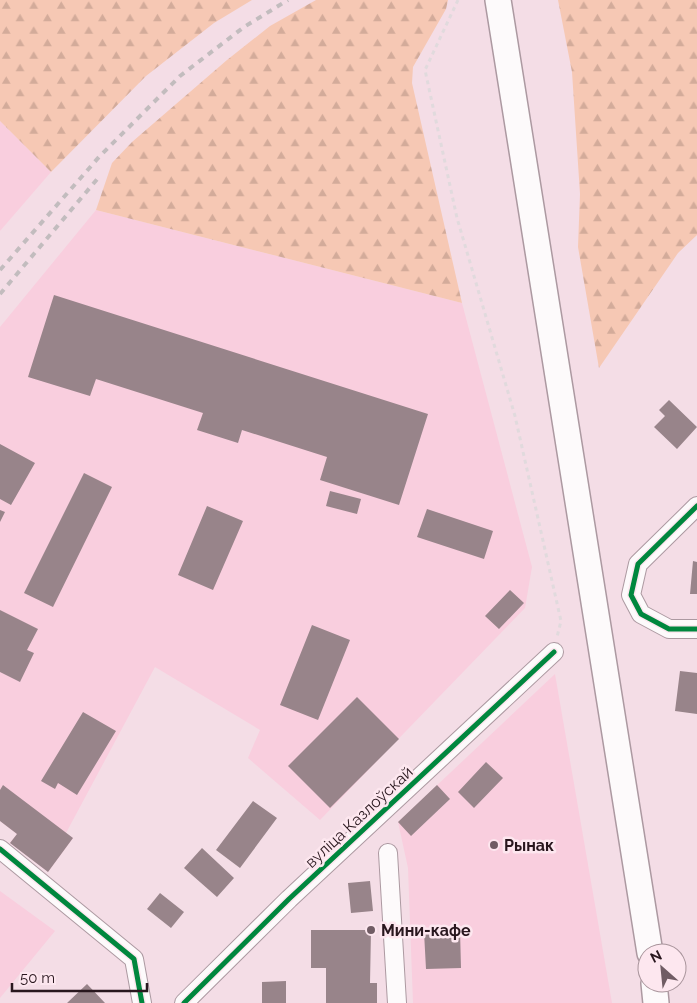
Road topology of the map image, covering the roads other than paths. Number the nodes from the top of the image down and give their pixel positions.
1 (498, 0) edge
2 (697, 506) edge
3 (697, 629) edge
4 (554, 652) road end
5 (0, 850) edge
6 (388, 853) dead end
7 (648, 943) edge
8 (142, 1003) edge
9 (184, 1003) edge
10 (397, 1003) edge

1 - 7 main road
2 - 3 street
4 - 9 street, вуліца Казлоўскай
5 - 8 street
6 - 10 street

